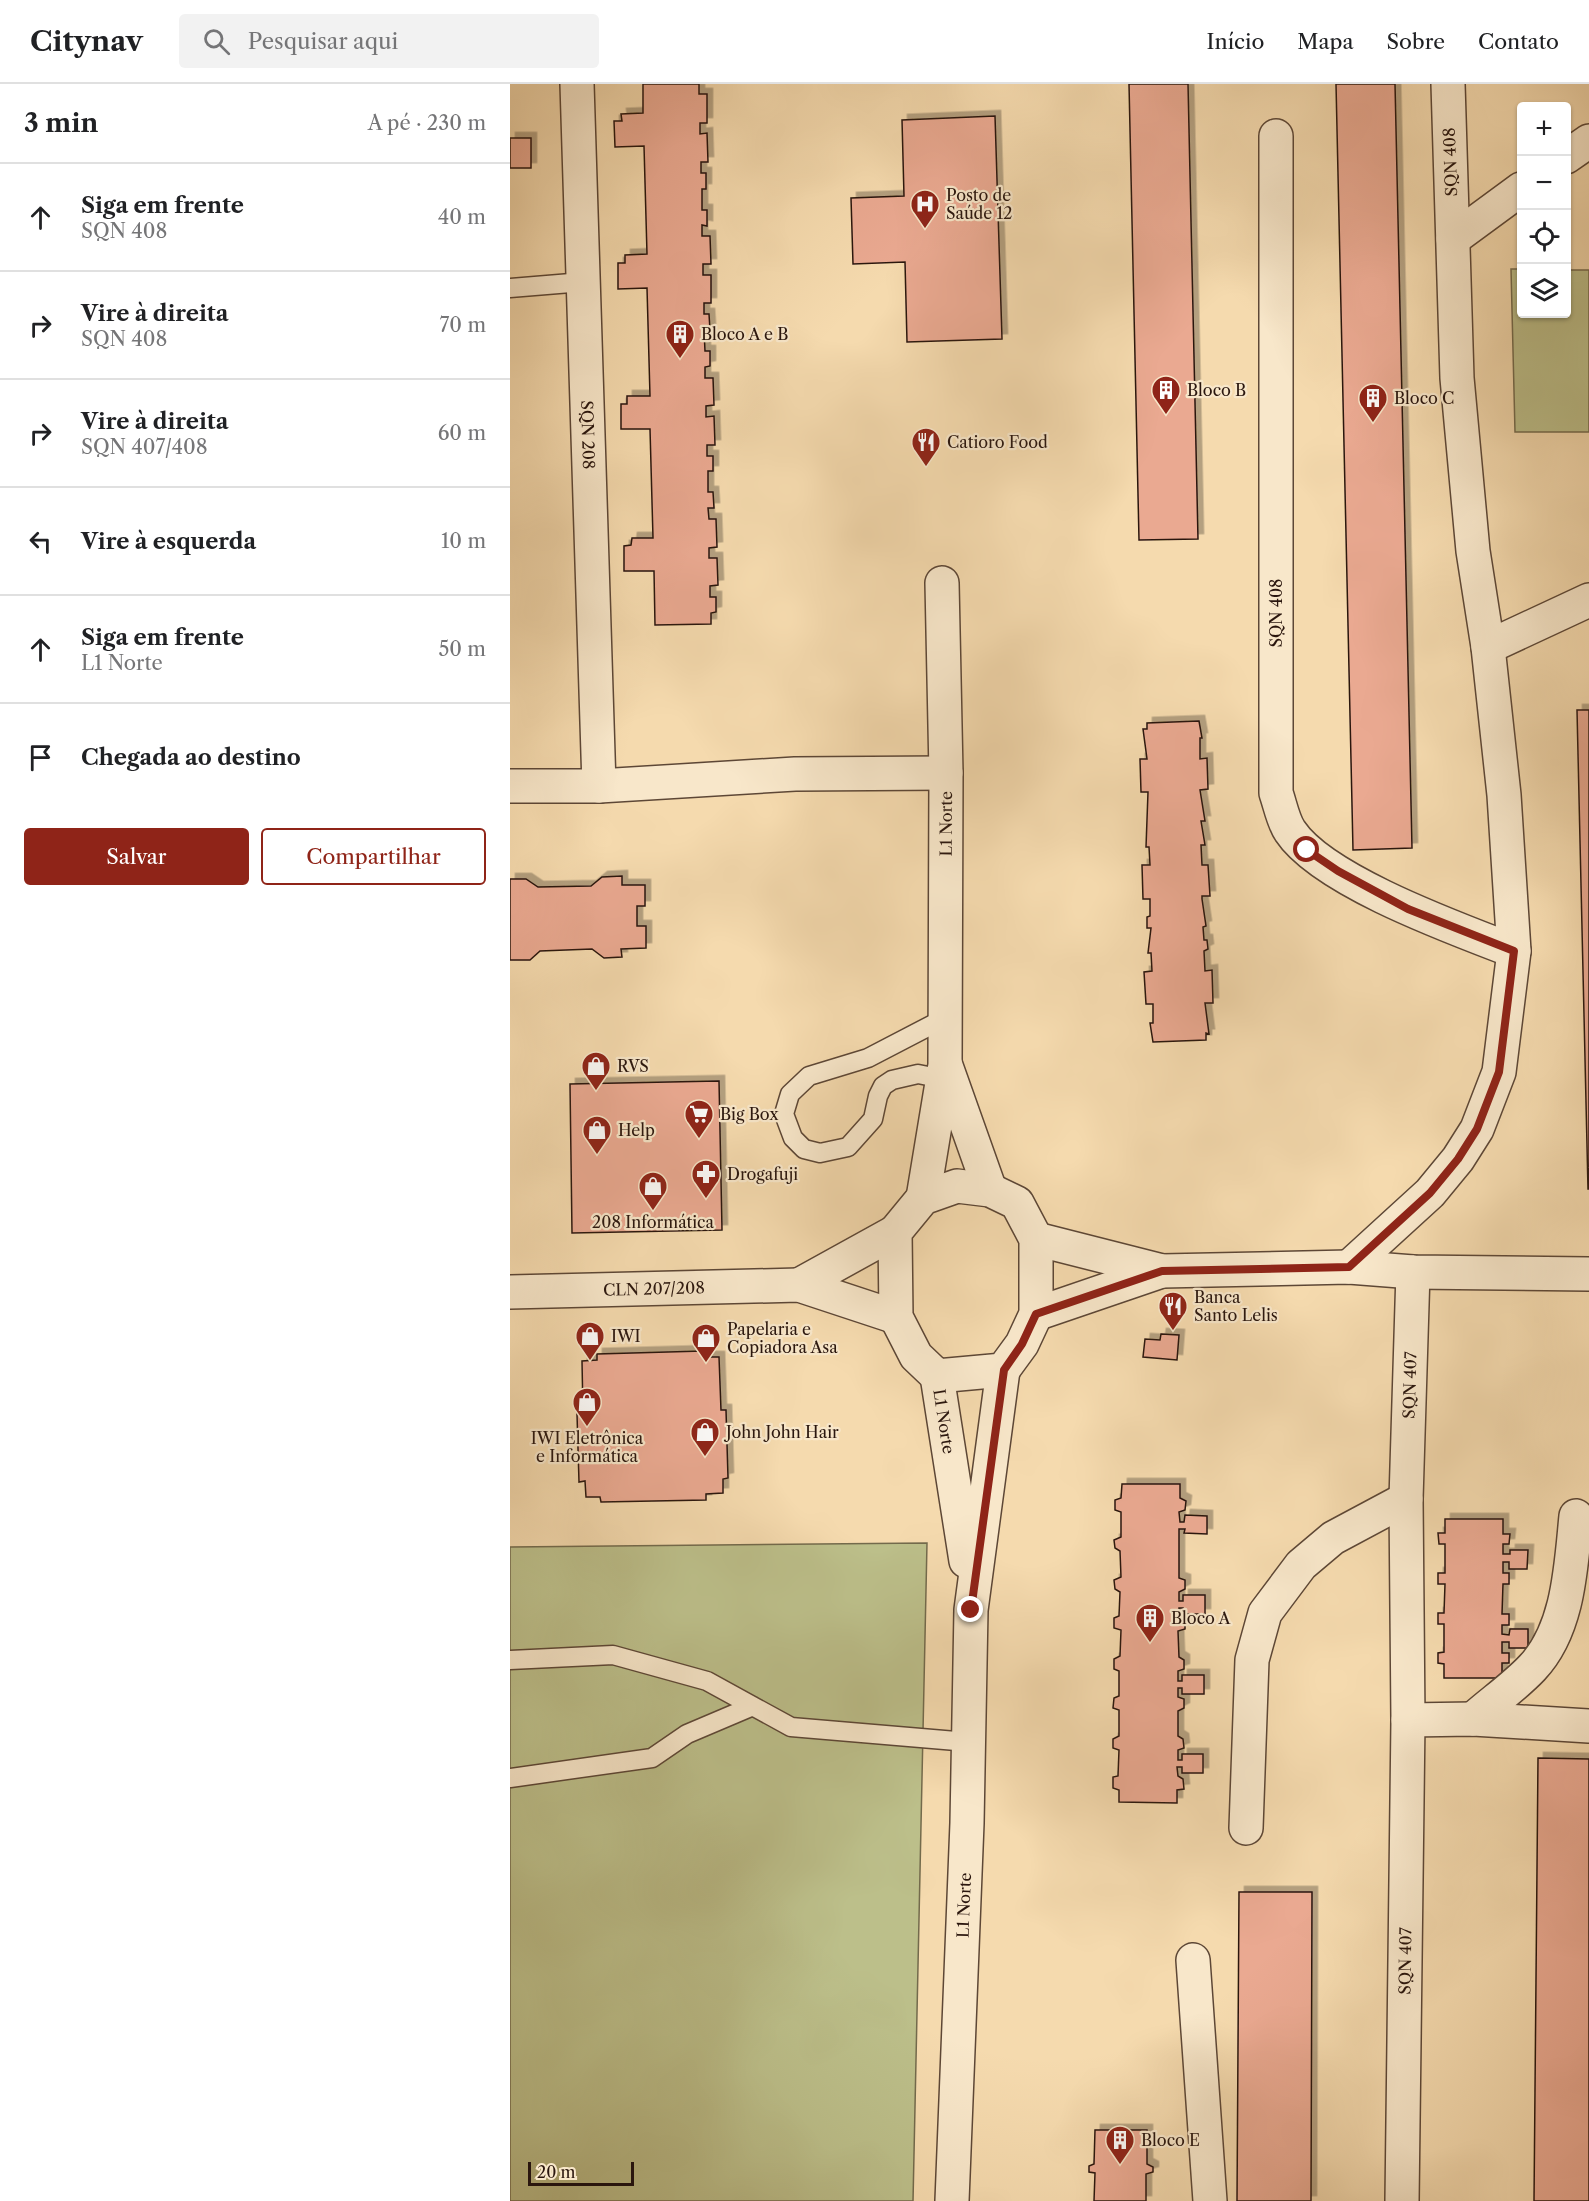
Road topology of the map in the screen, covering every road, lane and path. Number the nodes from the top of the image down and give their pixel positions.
1 (577, 84) edge
2 (1448, 84) edge
3 (1276, 136) dead end
4 (1589, 141) edge
5 (1567, 156) edge
6 (1517, 192) edge
7 (1453, 239) junction
8 (583, 282) junction
9 (510, 288) edge
10 (942, 583) dead end
11 (1589, 600) edge
12 (1488, 647) junction
13 (946, 773) junction
14 (510, 786) edge
15 (599, 786) junction
16 (1514, 951) junction
17 (945, 1018) junction
18 (944, 1072) junction
19 (990, 1190) junction
20 (923, 1198) junction
21 (895, 1232) junction
22 (1036, 1239) junction
23 (1349, 1267) junction
24 (1162, 1271) junction
25 (1413, 1272) junction
26 (1589, 1274) edge
27 (799, 1286) junction
28 (510, 1292) edge
29 (1036, 1314) junction
30 (896, 1317) junction
31 (1004, 1370) junction
32 (937, 1376) junction
33 (1406, 1499) junction
34 (1576, 1516) dead end
35 (971, 1610) junction
36 (510, 1660) edge
37 (753, 1706) junction
38 (1473, 1719) junction
39 (1408, 1720) junction
40 (1589, 1726) edge
41 (968, 1742) junction
42 (510, 1779) edge
43 (1246, 1828) dead end
44 (1193, 1960) dead end
45 (952, 2201) edge
46 (1210, 2201) edge
47 (1402, 2201) edge

1 - 8 street, SQN 208
2 - 7 street, SQN 408
3 - 16 street, SQN 408
4 - 5 street
6 - 7 street
7 - 12 street, SQN 408
8 - 9 lane
8 - 15 street, SQN 208
10 - 13 street, L1 Norte
11 - 12 street
12 - 16 street, SQN 408
13 - 15 street
13 - 17 street, L1 Norte
14 - 15 street
16 - 23 street, SQN 408
17 - 18 street, L1 Norte
17 - 18 lane
18 - 19 street, L1 Norte
18 - 20 street, L1 Norte
19 - 20 street
19 - 22 street
20 - 21 street
21 - 27 street, CLN 207/208
21 - 30 street
22 - 24 street
22 - 29 street
23 - 24 street
23 - 25 street
24 - 29 street
25 - 26 street
25 - 33 street, SQN 407
27 - 28 street, CLN 207/208
27 - 30 street, CLN 207/208
29 - 31 street
30 - 32 street
31 - 32 street
31 - 35 street, L1 Norte
32 - 35 street, L1 Norte
33 - 39 street, SQN 407
33 - 43 street
34 - 38 street
35 - 41 street, L1 Norte
36 - 37 lane
37 - 41 lane
37 - 42 lane
38 - 39 street
38 - 40 street
39 - 47 street, SQN 407
41 - 45 street, L1 Norte
44 - 46 street

